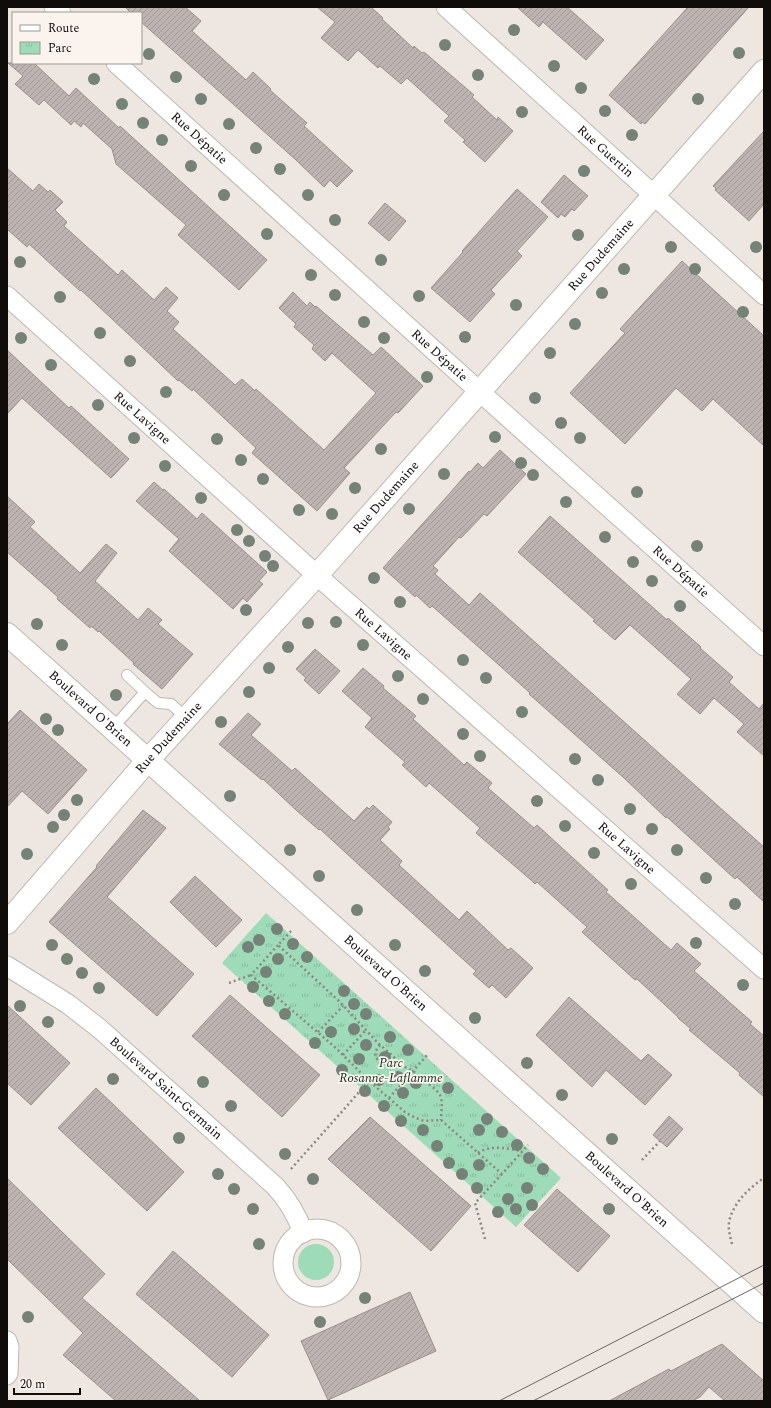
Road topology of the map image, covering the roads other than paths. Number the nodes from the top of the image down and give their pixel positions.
1 (446, 7) edge
2 (117, 64) edge
3 (764, 71) edge
4 (654, 196) junction
5 (764, 295) edge
6 (7, 296) edge
7 (480, 392) junction
8 (317, 575) junction
9 (7, 634) edge
10 (764, 646) edge
11 (127, 675) dead end
12 (145, 692) junction
13 (186, 718) junction
14 (112, 729) junction
15 (148, 760) junction
16 (7, 923) edge
17 (7, 966) edge
18 (764, 969) edge
19 (303, 1233) dead end
20 (764, 1312) edge
21 (7, 1341) edge
22 (7, 1375) edge

1 - 4 street, Rue Guertin
2 - 7 street, Rue Dépatie
3 - 4 street, Rue Dudemaine
4 - 5 street, Rue Guertin
4 - 7 street, Rue Dudemaine
6 - 8 street, Rue Lavigne
7 - 8 street, Rue Dudemaine
7 - 10 street, Rue Dépatie
8 - 13 street, Rue Dudemaine
8 - 18 street, Rue Lavigne
9 - 14 street, Boulevard O'Brien
11 - 12 lane
12 - 13 lane
12 - 14 lane
13 - 15 street, Rue Dudemaine
14 - 15 street, Boulevard O'Brien
15 - 16 street, Rue Dudemaine
15 - 20 street, Boulevard O'Brien
17 - 19 street, Boulevard Saint-Germain
21 - 22 street

